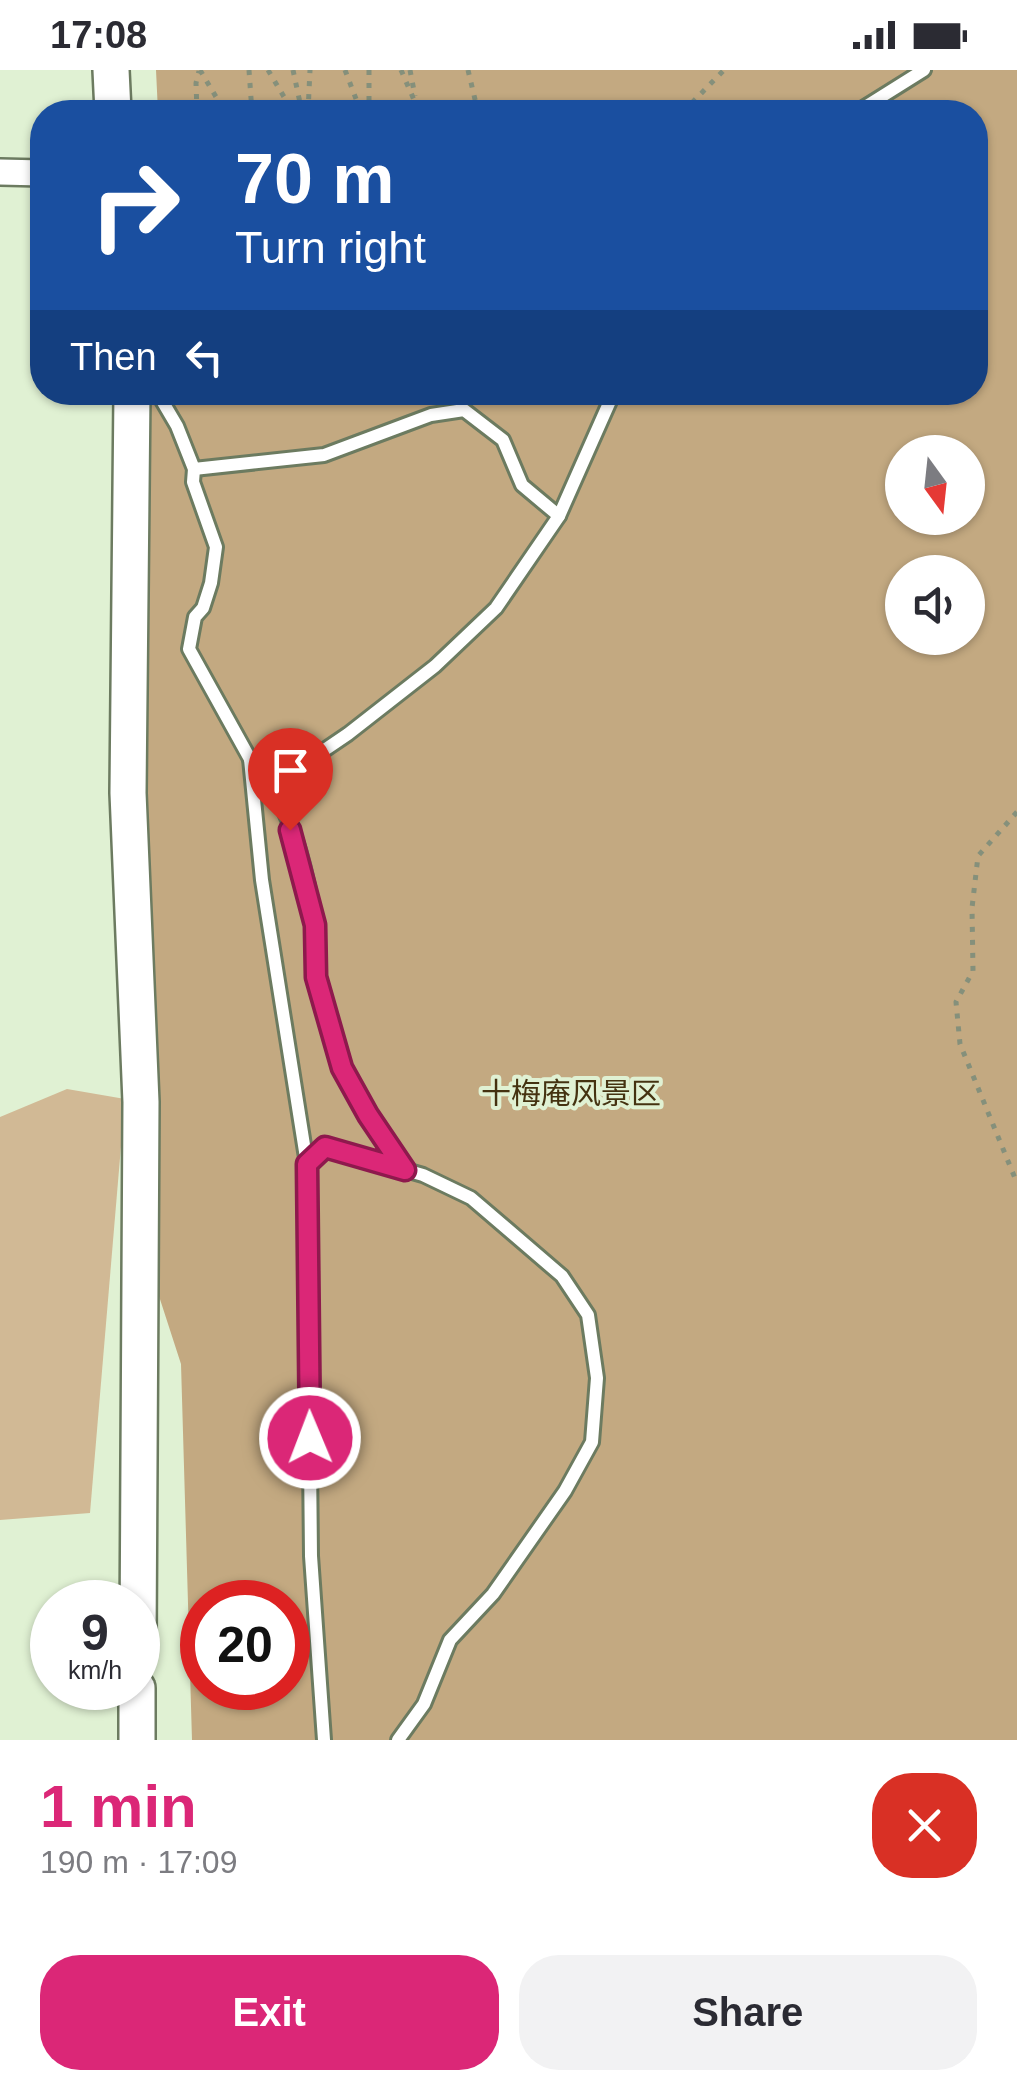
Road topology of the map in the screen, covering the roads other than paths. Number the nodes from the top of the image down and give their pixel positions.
1 (111, 70) edge
2 (924, 70) edge
3 (112, 100) edge
4 (876, 100) edge
5 (0, 172) edge
6 (30, 173) edge
7 (132, 405) edge
8 (165, 405) edge
9 (608, 405) edge
10 (194, 469) junction
11 (558, 516) junction
12 (250, 759) junction
13 (270, 786) junction
14 (307, 1164) junction
15 (405, 1170) junction
16 (138, 1580) edge
17 (137, 1710) edge
18 (137, 1740) edge
19 (324, 1740) edge
20 (398, 1740) edge

1 - 3 street
2 - 4 lane
5 - 6 street
7 - 16 street
8 - 10 lane
9 - 11 lane
10 - 11 lane
10 - 12 lane
11 - 13 lane
12 - 13 lane
12 - 14 lane
13 - 15 lane
14 - 15 lane
14 - 19 lane
15 - 20 lane
17 - 18 street

